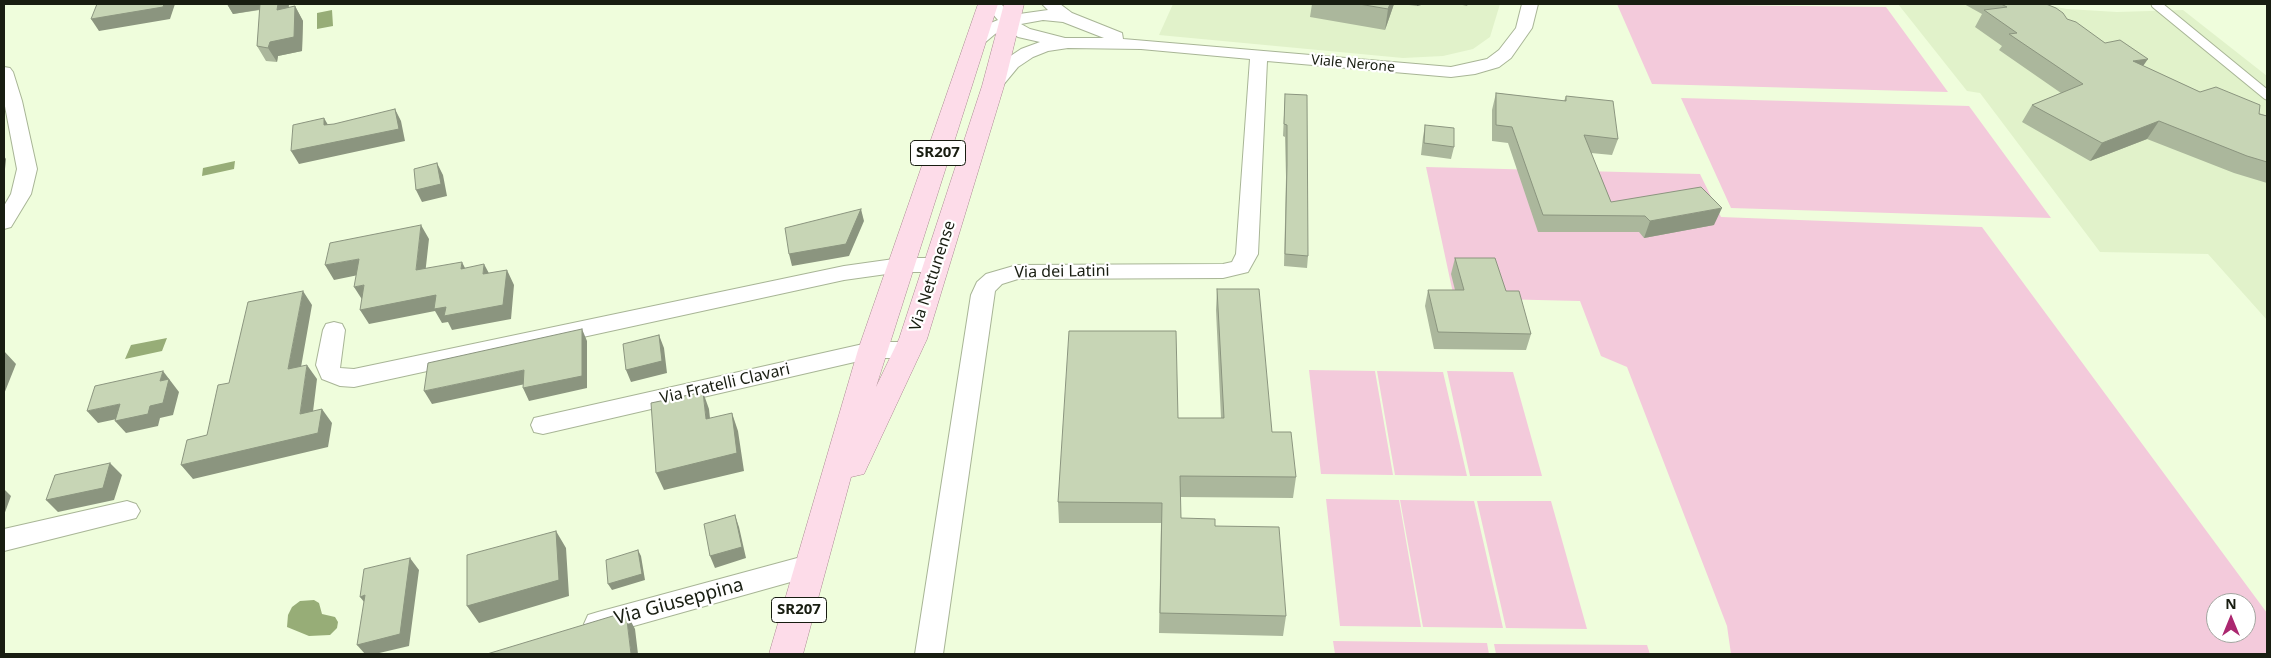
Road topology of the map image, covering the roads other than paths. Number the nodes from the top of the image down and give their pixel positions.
1 (988, 4) edge
2 (992, 4) edge
3 (1050, 4) edge
4 (1530, 4) edge
5 (2156, 4) edge
6 (1011, 12) edge
7 (1066, 17) junction
8 (976, 41) junction
9 (1080, 43) junction
10 (1141, 44) junction
11 (1259, 55) junction
12 (4, 72) edge
13 (993, 86) junction
14 (2267, 95) edge
15 (4, 222) edge
16 (936, 264) junction
17 (901, 265) junction
18 (334, 330) dead end
19 (872, 350) junction
20 (908, 350) junction
21 (543, 425) dead end
22 (127, 511) dead end
23 (4, 540) edge
24 (816, 550) junction
25 (574, 631) edge
26 (786, 654) edge
27 (929, 654) edge

1 - 8 main road, Via Nettunense / SR207
2 - 6 street, Viale Nerone
3 - 7 street, Viale Nerone
4 - 11 street, Viale Nerone
5 - 14 lane
6 - 7 street, Viale Nerone
6 - 8 street, Viale Nerone
6 - 9 street, Viale Nerone
6 - 13 main road, Via Nettunense / SR207
7 - 10 street, Viale Nerone
8 - 17 main road, Via Nettunense / SR207
9 - 10 street, Viale Nerone
9 - 13 street, Viale Nerone
10 - 11 street, Viale Nerone
11 - 27 street, Via dei Latini
12 - 15 street
13 - 16 main road, Via Nettunense / SR207
16 - 17 street
16 - 20 main road, Via Nettunense / SR207
17 - 18 street
17 - 19 main road, Via Nettunense / SR207
19 - 20 street, Via Fratelli Clavari
19 - 21 street, Via Fratelli Clavari
19 - 24 main road, Via Nettunense / SR207
20 - 24 main road, Via Nettunense / SR207
22 - 23 street
24 - 25 street, Via Giuseppina
24 - 26 main road, Via Nettunense / SR207

